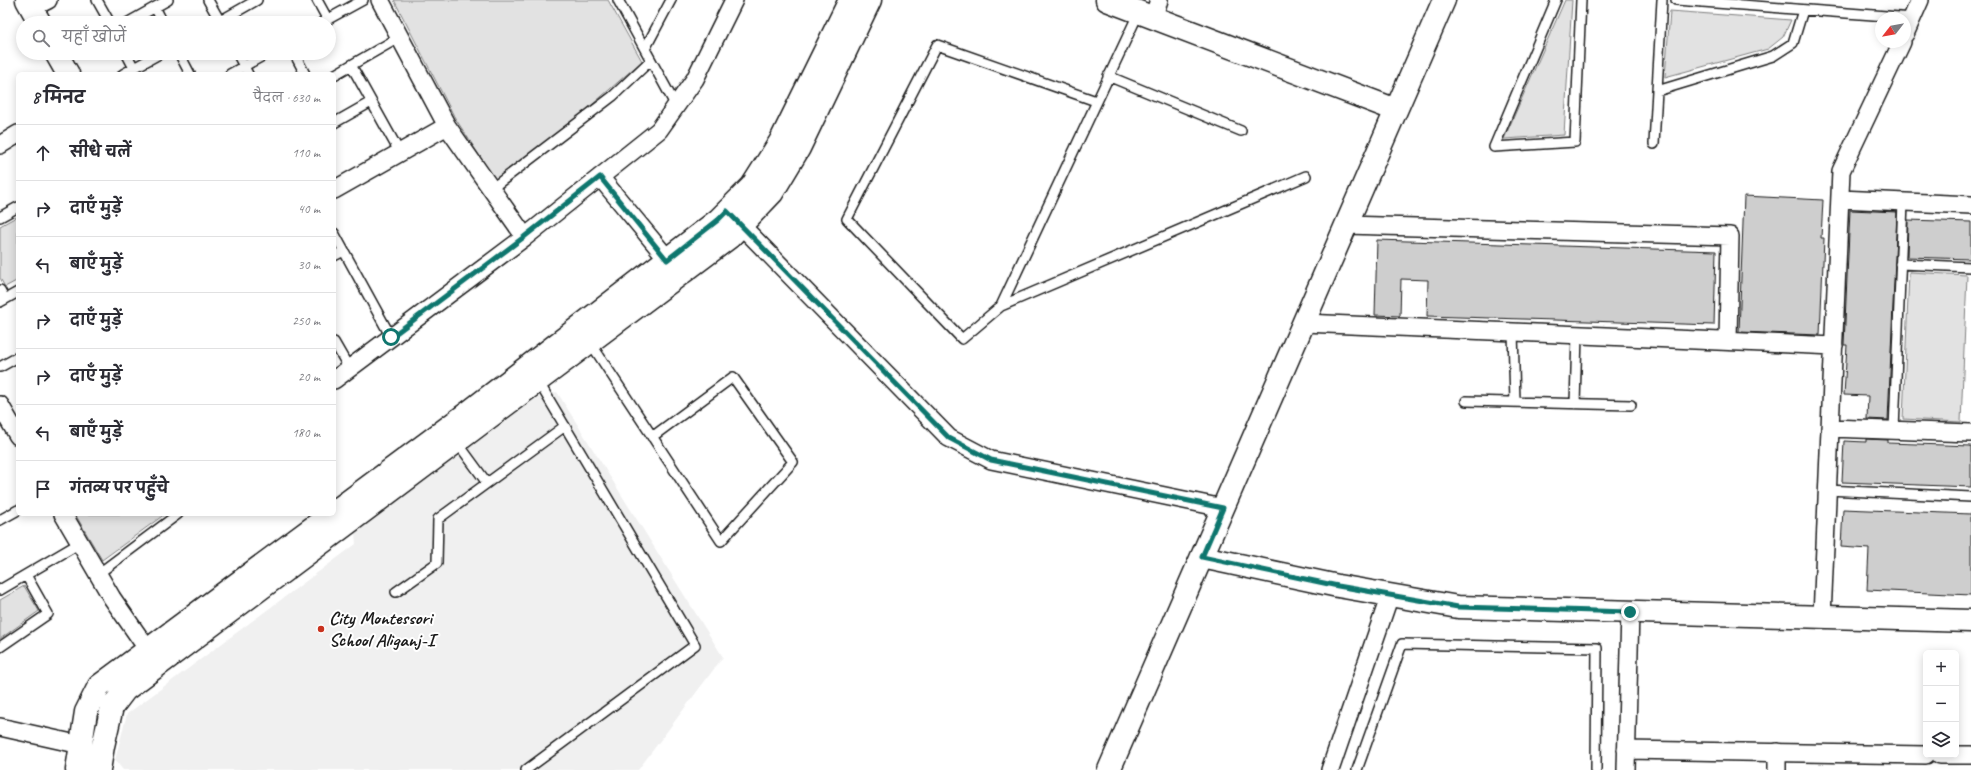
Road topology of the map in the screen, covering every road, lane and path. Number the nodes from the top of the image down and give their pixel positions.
1 (97, 0) edge
2 (168, 0) edge
3 (208, 0) edge
4 (257, 0) edge
5 (317, 0) edge
6 (363, 0) edge
7 (380, 0) edge
8 (618, 0) edge
9 (672, 0) edge
10 (850, 0) edge
11 (870, 0) edge
12 (1107, 0) edge
13 (1444, 0) edge
14 (1556, 0) edge
15 (1581, 0) edge
16 (1662, 0) edge
17 (1676, 0) edge
18 (1920, 0) edge
19 (732, 1) edge
20 (155, 8) junction
21 (1150, 10) edge
22 (1803, 10) junction
23 (106, 16) edge
24 (140, 16) edge
25 (159, 16) edge
26 (217, 16) edge
27 (230, 16) edge
28 (323, 16) edge
29 (334, 16) edge
30 (1912, 18) joint
31 (400, 37) junction
32 (1899, 48) edge
33 (645, 49) junction
34 (60, 60) edge
35 (130, 60) edge
36 (148, 60) edge
37 (183, 60) edge
38 (241, 60) edge
39 (259, 60) edge
40 (298, 60) edge
41 (651, 60) junction
42 (351, 65) junction
43 (134, 68) junction
44 (246, 70) edge
45 (67, 72) edge
46 (127, 72) edge
47 (189, 72) edge
48 (304, 72) edge
49 (336, 73) edge
50 (1108, 76) junction
51 (1657, 91) junction
52 (1096, 101) junction
53 (371, 102) junction
54 (676, 106) junction
55 (1396, 110) junction
56 (336, 122) edge
57 (448, 126) junction
58 (1241, 131) dead end
59 (16, 135) edge
60 (1654, 144) dead end
61 (0, 145) edge
62 (400, 153) junction
63 (1306, 176) dead end
64 (600, 177) junction
65 (336, 189) edge
66 (491, 189) junction
67 (1840, 199) junction
68 (1903, 202) junction
69 (1971, 205) edge
70 (16, 208) edge
71 (0, 217) edge
72 (734, 218) junction
73 (1346, 225) junction
74 (336, 237) edge
75 (524, 237) junction
76 (344, 251) junction
77 (336, 255) edge
78 (1900, 264) junction
79 (674, 267) junction
80 (1971, 267) edge
81 (0, 290) edge
82 (16, 293) edge
83 (2, 301) edge
84 (1001, 306) junction
85 (1304, 323) junction
86 (1513, 332) junction
87 (1577, 335) junction
88 (391, 337) junction
89 (1728, 341) junction
90 (590, 342) junction
91 (336, 345) edge
92 (1834, 346) junction
93 (16, 358) edge
94 (0, 367) edge
95 (349, 368) junction
96 (336, 378) edge
97 (538, 381) junction
98 (1466, 401) dead end
99 (1515, 402) junction
100 (1575, 404) junction
101 (0, 405) edge
102 (1631, 405) dead end
103 (1971, 423) edge
104 (565, 426) junction
105 (1830, 428) junction
106 (1894, 430) junction
107 (16, 433) edge
108 (1971, 433) edge
109 (652, 437) junction
110 (457, 442) junction
111 (487, 483) junction
112 (1827, 490) junction
113 (1971, 497) edge
114 (1223, 508) junction
115 (16, 511) edge
116 (336, 513) edge
117 (336, 514) edge
118 (64, 516) edge
119 (175, 516) edge
120 (330, 518) edge
121 (0, 520) edge
122 (80, 543) junction
123 (1202, 557) junction
124 (98, 574) junction
125 (26, 575) junction
126 (0, 590) edge
127 (396, 592) dead end
128 (1390, 595) junction
129 (1630, 612) junction
130 (1822, 617) junction
131 (1971, 622) edge
132 (0, 647) edge
133 (153, 657) junction
134 (0, 727) edge
135 (81, 745) junction
136 (1626, 750) junction
137 (1777, 752) junction
138 (1923, 755) edge
139 (1959, 756) edge
140 (1971, 756) edge
141 (77, 770) edge
142 (99, 770) edge
143 (526, 770) edge
144 (1109, 770) edge
145 (1330, 770) edge
146 (1357, 770) edge
147 (1596, 770) edge
148 (1626, 770) edge
149 (1777, 770) edge

1 - 23 lane
2 - 20 lane
3 - 26 lane
4 - 27 lane
5 - 28 lane
6 - 29 lane
7 - 31 street
8 - 33 lane
9 - 33 lane
10 - 72 street
11 - 72 street
12 - 21 street
13 - 55 street
14 - 15 lane
16 - 51 lane
17 - 22 lane
18 - 30 street
19 - 54 street
20 - 24 lane
20 - 25 lane
21 - 50 lane
21 - 55 street
22 - 30 lane
22 - 51 lane
31 - 42 lane
31 - 57 street
32 - 67 street
33 - 41 lane
34 - 45 street
35 - 43 lane
36 - 43 lane
37 - 47 lane
38 - 44 lane
39 - 44 lane
40 - 48 lane
41 - 54 lane
41 - 66 lane
42 - 49 lane
42 - 53 lane
43 - 46 lane
50 - 52 lane
50 - 58 lane
51 - 60 lane
52 - 84 lane
52 - 84 lane
53 - 56 lane
53 - 62 lane
54 - 64 street
55 - 73 street
57 - 62 street
57 - 66 street
59 - 61 street
62 - 65 street
63 - 84 lane
64 - 75 street
64 - 79 street
66 - 75 street
67 - 68 street
67 - 92 street
68 - 69 street
68 - 78 lane
70 - 71 lane
72 - 79 street
72 - 114 street
73 - 85 street
73 - 89 street
74 - 76 lane
75 - 88 street
76 - 77 lane
76 - 88 lane
78 - 80 lane
78 - 106 lane
79 - 90 street
79 - 116 street
81 - 83 lane
82 - 83 lane
85 - 86 street
85 - 114 street
86 - 87 street
86 - 99 lane
87 - 89 street
87 - 100 lane
88 - 95 street
89 - 92 street
90 - 97 street
90 - 109 lane
91 - 95 lane
92 - 105 street
93 - 94 lane
95 - 96 street
97 - 104 lane
97 - 110 street
98 - 99 lane
99 - 100 lane
100 - 102 lane
101 - 107 street
103 - 108 lane
104 - 111 lane
104 - 143 lane
105 - 106 street
105 - 112 street
106 - 108 street
109 - 109 lane
110 - 111 lane
110 - 117 street
111 - 127 lane
112 - 113 lane
112 - 130 street
114 - 123 street
115 - 121 lane
118 - 122 street
119 - 124 lane
120 - 133 street
122 - 124 street
122 - 125 lane
123 - 128 street
123 - 144 street
124 - 133 street
125 - 126 lane
125 - 132 lane
128 - 129 street
128 - 145 street
129 - 130 street
129 - 136 street
130 - 131 street
133 - 135 street
133 - 142 street
134 - 135 street
135 - 141 street
136 - 137 street
136 - 148 street
137 - 138 street
137 - 149 street
139 - 140 street
146 - 147 lane

